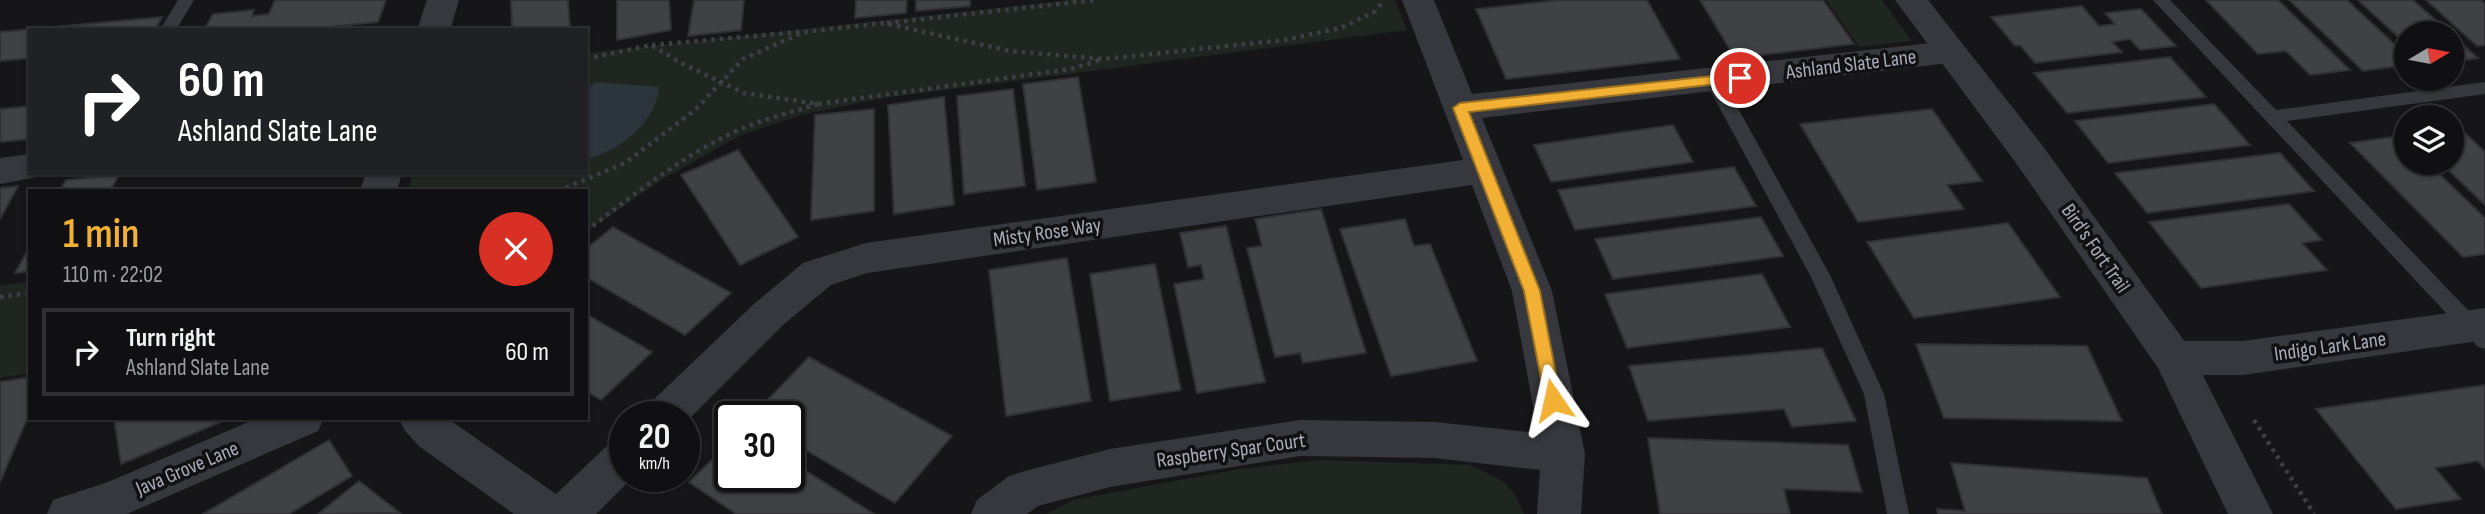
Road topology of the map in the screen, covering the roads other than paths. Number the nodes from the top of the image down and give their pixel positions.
1 (186, 0) edge
2 (443, 0) edge
3 (1418, 0) edge
4 (1911, 0) edge
5 (2161, 0) edge
6 (169, 28) edge
7 (434, 28) edge
8 (1949, 52) junction
9 (1714, 81) junction
10 (2485, 88) edge
11 (1460, 108) junction
12 (2273, 117) junction
13 (28, 167) edge
14 (1485, 170) junction
15 (0, 171) edge
16 (2480, 330) edge
17 (2174, 358) junction
18 (680, 401) edge
19 (298, 420) edge
20 (422, 420) edge
21 (1563, 454) junction
22 (609, 472) edge
23 (69, 514) edge
24 (549, 514) edge
25 (566, 514) edge
26 (993, 514) edge
27 (1559, 514) edge
28 (1898, 514) edge
29 (2251, 514) edge

1 - 6 lane
2 - 7 street
3 - 11 street
4 - 8 street, Bird's Fort Trail
5 - 12 lane
8 - 9 street, Ashland Slate Lane
8 - 17 street, Bird's Fort Trail
9 - 11 street, Ashland Slate Lane
9 - 28 lane
10 - 12 lane
11 - 14 street
12 - 16 lane
13 - 15 street
14 - 18 street, Misty Rose Way
14 - 21 street
16 - 17 street, Indigo Lark Lane
17 - 29 street, Bird's Fort Trail
19 - 23 street, Java Grove Lane
20 - 24 street
21 - 26 street, Raspberry Spar Court
21 - 27 street
22 - 25 street

